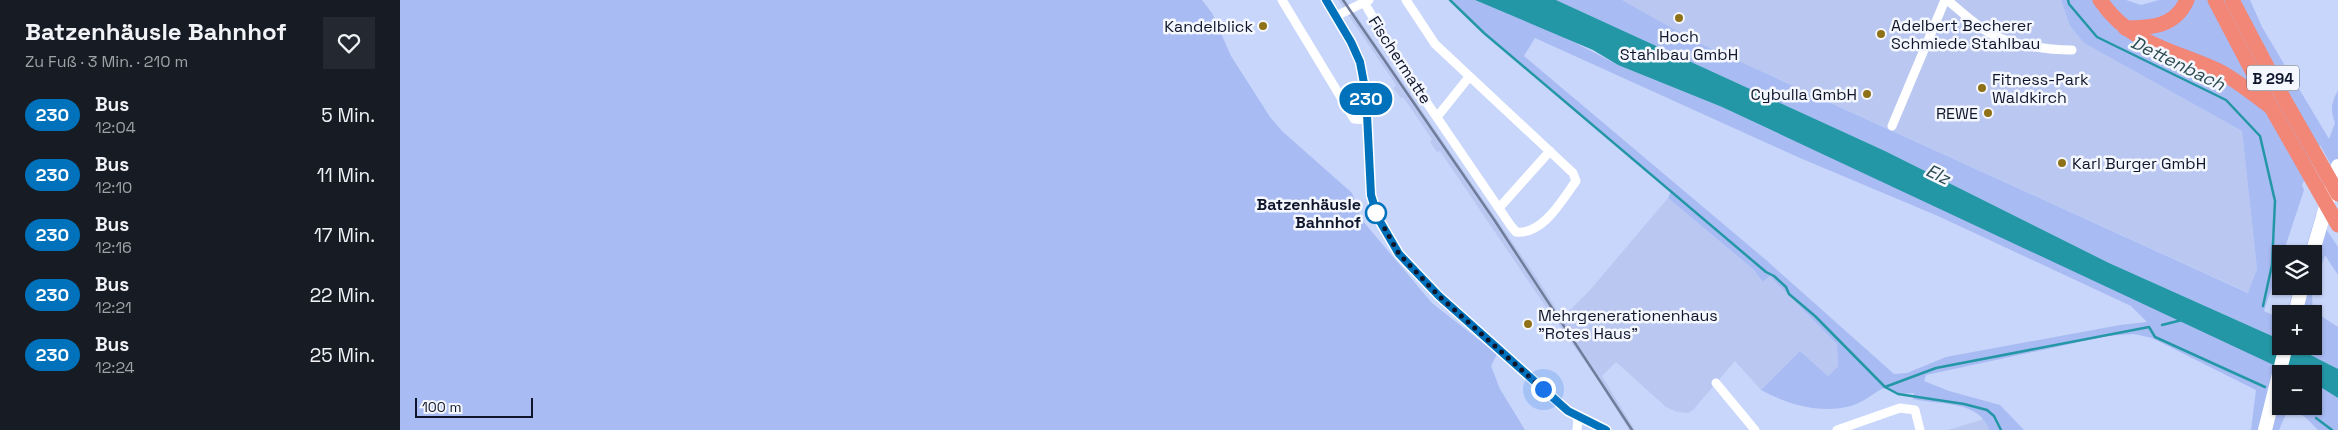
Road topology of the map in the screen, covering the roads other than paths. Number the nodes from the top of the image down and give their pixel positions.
1 (1282, 0) edge
2 (1326, 0) edge
3 (1406, 0) edge
4 (1946, 0) edge
5 (2100, 0) edge
6 (2187, 0) edge
7 (2215, 0) edge
8 (2232, 0) edge
9 (1366, 1) edge
10 (1336, 16) junction
11 (2125, 28) junction
12 (2072, 50) dead end
13 (1469, 77) junction
14 (2271, 107) junction
15 (1437, 116) junction
16 (1367, 120) junction
17 (1892, 126) dead end
18 (1550, 151) junction
19 (2338, 166) edge
20 (2338, 194) edge
21 (1499, 208) junction
22 (2338, 225) edge
23 (2315, 245) edge
24 (2283, 355) edge
25 (1716, 383) dead end
26 (1578, 418) junction
27 (1577, 430) edge
28 (1606, 430) edge
29 (1755, 430) edge
30 (1838, 430) edge
31 (1920, 430) edge
32 (2265, 430) edge

1 - 16 street
2 - 10 street
3 - 13 street, Fischermatte
4 - 12 street
4 - 17 street
5 - 11 highway
6 - 11 highway
7 - 14 highway, B 294
8 - 20 highway, B 294
9 - 10 street, Fischermatte
9 - 15 street, Fischermatte
10 - 16 street
11 - 14 highway
13 - 15 street, Fischermatte
13 - 18 street, Fischermatte
14 - 22 highway, B 294
15 - 21 street, Fischermatte
16 - 26 street
18 - 21 street
18 - 21 street, Fischermatte
19 - 23 main road
24 - 32 main road
25 - 29 street
26 - 27 street
26 - 28 street
30 - 31 street

